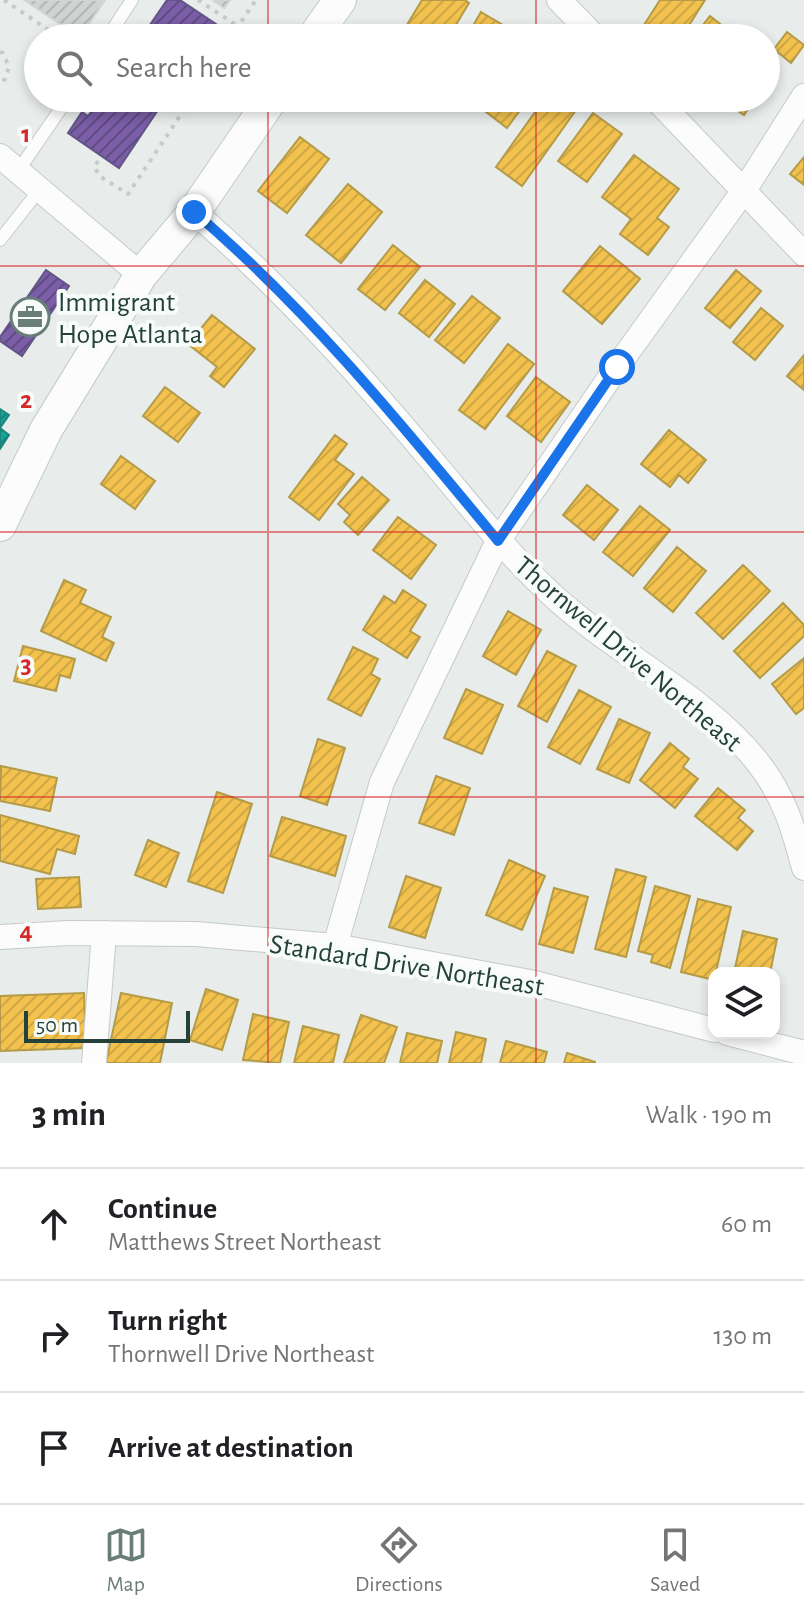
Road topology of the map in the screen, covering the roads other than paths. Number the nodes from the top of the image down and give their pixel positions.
1 (132, 0) edge
2 (340, 0) edge
3 (559, 0) edge
4 (116, 24) edge
5 (323, 24) edge
6 (582, 24) edge
7 (804, 96) edge
8 (55, 112) edge
9 (262, 112) edge
10 (669, 112) edge
11 (9, 164) edge
12 (40, 189) junction
13 (745, 189) junction
14 (194, 212) junction
15 (5, 223) edge
16 (0, 240) edge
17 (804, 254) edge
18 (141, 275) junction
19 (0, 525) edge
20 (498, 541) junction
21 (804, 868) edge
22 (104, 933) junction
23 (0, 937) edge
24 (335, 946) junction
25 (708, 1028) edge
26 (750, 1039) edge
27 (804, 1053) edge
28 (94, 1063) edge

1 - 4 lane
2 - 5 main road
3 - 6 street
7 - 13 street
8 - 11 lane
9 - 14 main road
10 - 13 street
11 - 12 street
12 - 15 lane
12 - 18 street
13 - 17 street
13 - 20 street
14 - 18 main road
14 - 20 street, Thornwell Drive Northeast
15 - 16 lane
18 - 19 main road
20 - 21 street, Thornwell Drive Northeast
20 - 24 street
22 - 23 street, Standard Drive Northeast
22 - 24 street, Standard Drive Northeast
22 - 28 street
24 - 25 street, Standard Drive Northeast
26 - 27 street

